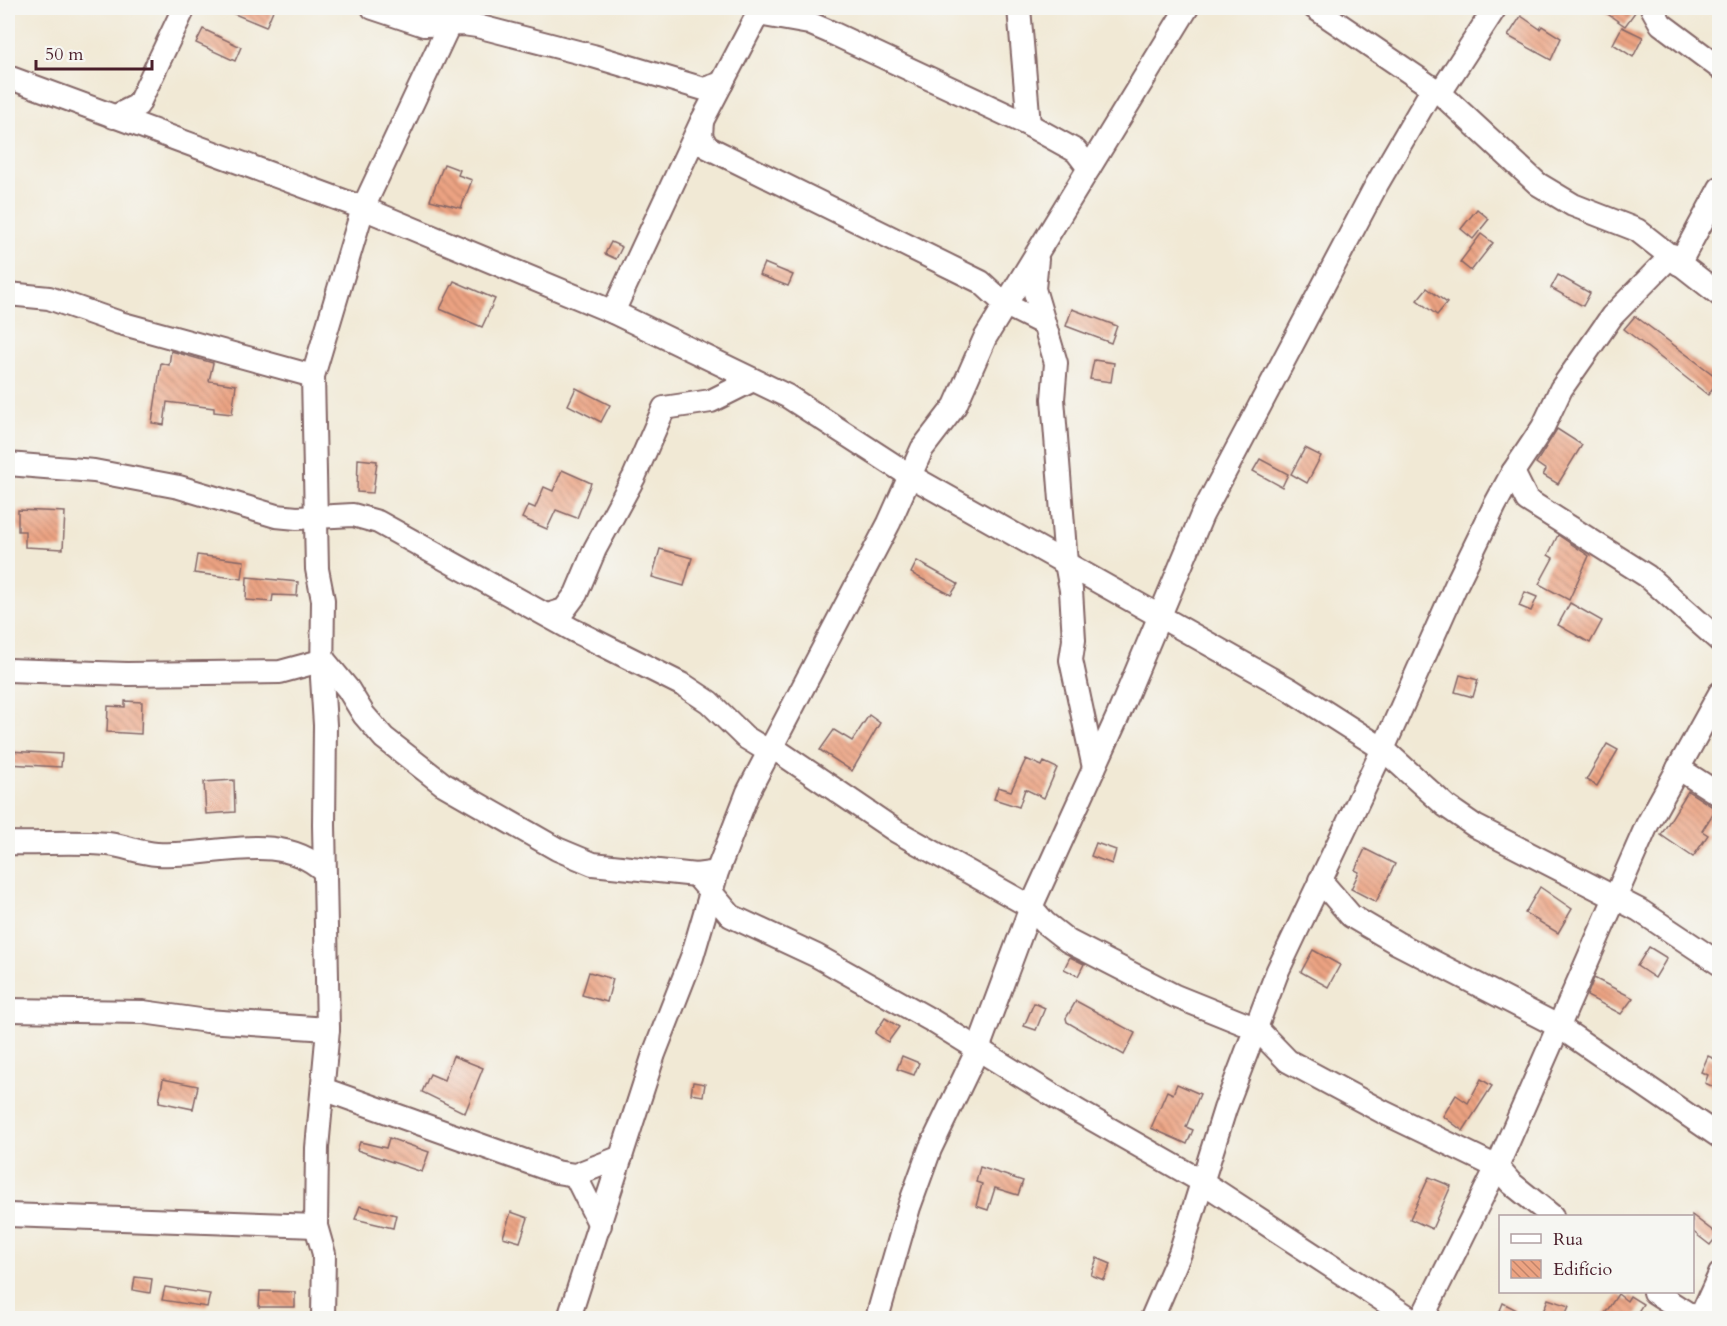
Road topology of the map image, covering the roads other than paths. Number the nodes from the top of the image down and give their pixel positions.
1 (184, 8) edge
2 (373, 8) edge
3 (1019, 8) edge
4 (1187, 8) edge
5 (1315, 8) edge
6 (1495, 8) edge
7 (1652, 8) edge
8 (759, 11) edge
9 (453, 16) edge
10 (424, 26) junction
11 (439, 48) junction
12 (1719, 68) edge
13 (8, 77) edge
14 (1437, 91) junction
15 (710, 99) junction
16 (138, 105) junction
17 (114, 117) junction
18 (1029, 125) junction
19 (150, 130) junction
20 (1083, 159) junction
21 (1719, 188) edge
22 (363, 208) junction
23 (1038, 254) junction
24 (1676, 260) junction
25 (8, 294) edge
26 (1719, 295) edge
27 (1006, 305) junction
28 (613, 312) junction
29 (1042, 322) junction
30 (313, 376) junction
31 (753, 380) junction
32 (8, 464) edge
33 (1513, 472) junction
34 (909, 475) junction
35 (1527, 500) junction
36 (1495, 505) junction
37 (317, 518) junction
38 (1066, 563) junction
39 (548, 615) junction
40 (1158, 617) junction
41 (1709, 622) edge
42 (1719, 641) edge
43 (324, 660) junction
44 (8, 670) edge
45 (1719, 693) edge
46 (780, 727) junction
47 (745, 737) junction
48 (1383, 749) junction
49 (768, 751) junction
50 (1094, 768) junction
51 (1678, 768) junction
52 (1719, 795) edge
53 (324, 825) junction
54 (8, 843) edge
55 (288, 850) junction
56 (324, 871) junction
57 (708, 880) junction
58 (1320, 880) junction
59 (1615, 899) junction
60 (1032, 907) junction
61 (731, 916) junction
62 (705, 918) junction
63 (1719, 964) edge
64 (8, 1010) edge
65 (1558, 1026) junction
66 (328, 1029) junction
67 (1257, 1029) junction
68 (978, 1049) junction
69 (323, 1089) junction
70 (1719, 1137) edge
71 (621, 1157) junction
72 (1497, 1167) junction
73 (575, 1175) junction
74 (1201, 1181) junction
75 (8, 1215) edge
76 (1551, 1215) edge
77 (600, 1225) junction
78 (316, 1226) junction
79 (1719, 1274) edge
80 (1656, 1293) edge
81 (323, 1318) edge
82 (568, 1318) edge
83 (876, 1318) edge
84 (1152, 1318) edge
85 (1410, 1318) edge
86 (1422, 1318) edge
87 (1695, 1318) edge
88 (1700, 1318) edge

1 - 16 street
2 - 10 street
3 - 18 street
4 - 20 street
5 - 14 street
6 - 14 street
7 - 12 street
8 - 15 street
8 - 18 street
9 - 10 street
9 - 11 street
9 - 15 street
10 - 11 street
11 - 22 street
13 - 17 street
14 - 24 street
14 - 40 street
15 - 27 street
15 - 28 street
16 - 17 street
16 - 19 street
17 - 19 street
18 - 20 street
19 - 22 street
20 - 23 street
21 - 24 street
22 - 28 street
22 - 30 street
23 - 27 street
23 - 29 street
24 - 26 street
24 - 33 street
25 - 30 street
27 - 29 street
27 - 34 street
28 - 31 street
29 - 38 street
30 - 37 street
31 - 34 street
31 - 39 street
32 - 37 street
33 - 35 street
33 - 36 street
34 - 38 street
34 - 46 street
35 - 36 street
35 - 41 street
36 - 48 street
37 - 39 street
37 - 43 street
38 - 40 street
38 - 50 street
39 - 47 street
40 - 48 street
40 - 50 street
41 - 42 street
43 - 44 street
43 - 53 street
43 - 57 street
45 - 51 street
46 - 47 street
46 - 49 street
47 - 49 street
48 - 58 street
48 - 59 street
49 - 57 street
49 - 60 street
50 - 60 street
51 - 52 street
51 - 59 street
53 - 55 street
53 - 56 street
54 - 55 street
55 - 56 street
56 - 66 street
57 - 61 street
57 - 62 street
58 - 65 street
58 - 67 street
59 - 63 street
59 - 65 street
60 - 67 street
60 - 68 street
61 - 62 street
61 - 68 street
62 - 71 street
64 - 66 street
65 - 70 street
65 - 72 street
66 - 69 street
67 - 72 street
67 - 74 street
68 - 74 street
68 - 83 street
69 - 73 street
69 - 78 street
71 - 73 street
71 - 77 street
72 - 76 street
72 - 86 street
73 - 77 street
74 - 84 street
74 - 85 street
75 - 78 street
77 - 82 street
78 - 81 street
79 - 88 street
80 - 87 street

